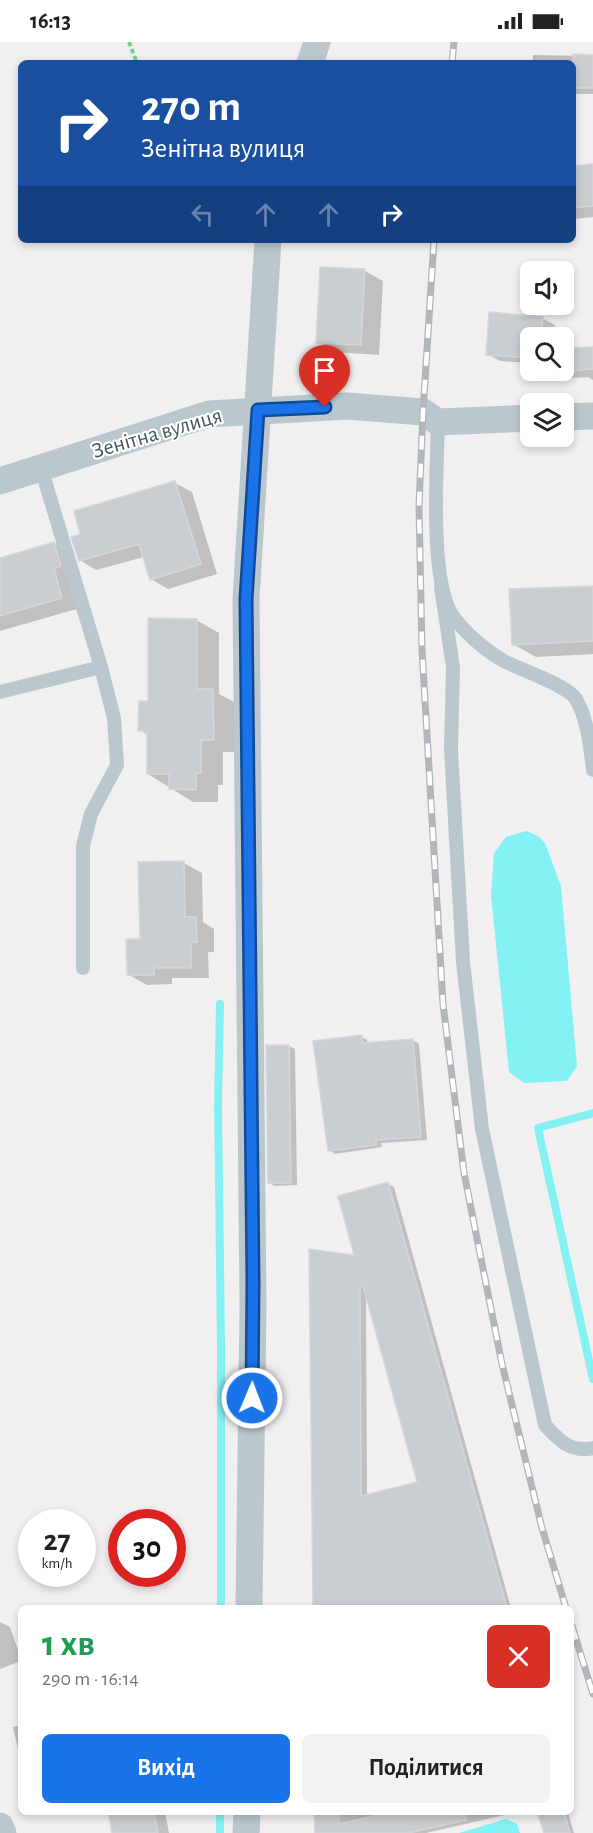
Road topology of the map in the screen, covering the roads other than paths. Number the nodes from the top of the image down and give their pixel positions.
1 (317, 42) edge
2 (311, 60) edge
3 (268, 243) edge
4 (258, 410) junction
5 (593, 416) edge
6 (574, 417) edge
7 (520, 418) edge
8 (438, 422) junction
9 (41, 468) junction
10 (0, 481) edge
11 (441, 587) junction
12 (101, 667) junction
13 (0, 692) edge
14 (593, 770) edge
15 (83, 968) dead end
16 (593, 1448) edge
17 (249, 1605) edge
18 (247, 1815) edge
19 (0, 1826) edge
20 (3, 1833) edge
21 (246, 1833) edge

1 - 2 street
3 - 4 street
4 - 8 street, Зенітна вулиця
4 - 9 street, Зенітна вулиця
4 - 17 street
5 - 6 street
7 - 8 street, Зенітна вулиця
8 - 11 lane
9 - 10 street, Зенітна вулиця
9 - 12 lane
11 - 14 lane
11 - 16 lane
12 - 13 lane
12 - 15 lane
18 - 21 street
19 - 20 street

